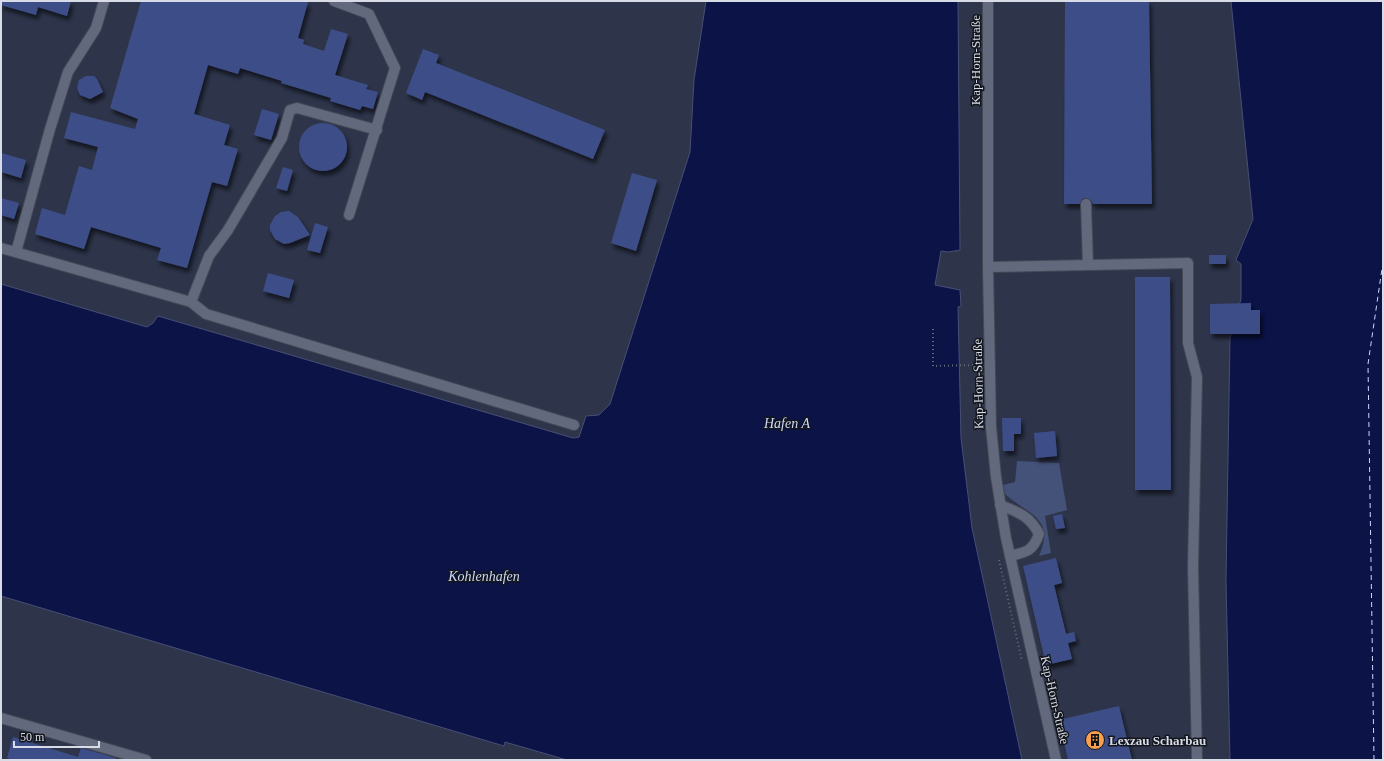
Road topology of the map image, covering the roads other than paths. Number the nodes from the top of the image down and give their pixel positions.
1 (104, 1) edge
2 (334, 1) edge
3 (988, 1) edge
4 (377, 130) junction
5 (1086, 204) dead end
6 (349, 215) dead end
7 (1, 248) edge
8 (16, 252) junction
9 (1088, 265) junction
10 (988, 267) junction
11 (191, 302) junction
12 (574, 425) dead end
13 (1000, 505) junction
14 (1010, 556) junction
15 (1, 718) edge
16 (146, 760) edge
17 (1056, 760) edge
18 (1197, 760) edge

1 - 8 street
2 - 4 street
3 - 10 street, Kap-Horn-Straße
4 - 6 street
4 - 11 street
5 - 9 street
7 - 8 street
8 - 11 street
9 - 10 street
9 - 18 street
10 - 13 street, Kap-Horn-Straße
11 - 12 street
13 - 14 street, Kap-Horn-Straße
13 - 14 street
14 - 17 street, Kap-Horn-Straße
15 - 16 street

